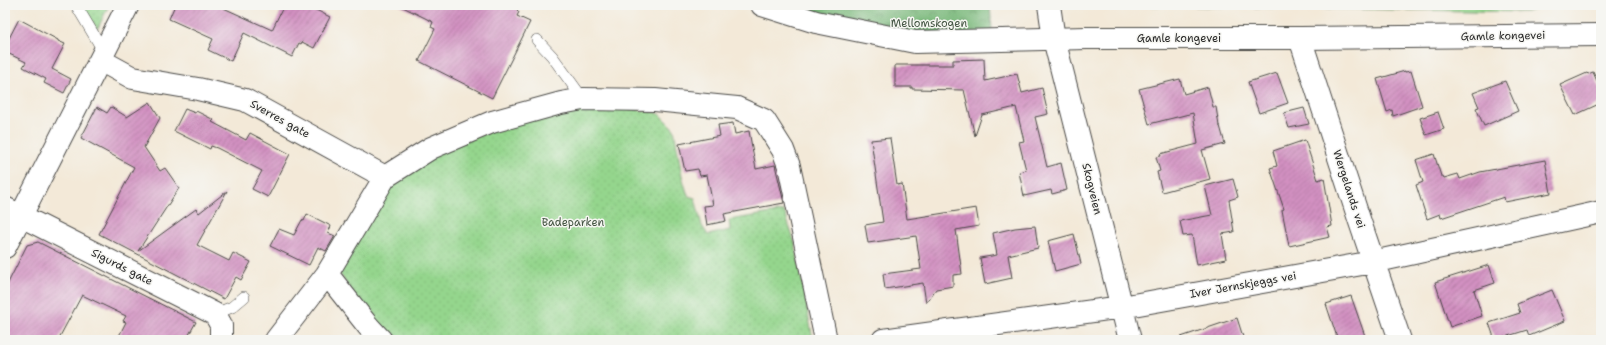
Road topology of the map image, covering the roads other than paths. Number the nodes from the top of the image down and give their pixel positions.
1 (76, 5) edge
2 (128, 5) edge
3 (762, 5) edge
4 (1049, 5) edge
5 (1601, 35) edge
6 (1300, 38) junction
7 (1054, 39) junction
8 (537, 40) dead end
9 (102, 56) junction
10 (583, 99) junction
11 (384, 177) junction
12 (12, 212) edge
13 (1601, 212) edge
14 (5, 247) edge
15 (1373, 262) junction
16 (327, 274) junction
17 (244, 297) dead end
18 (1122, 307) junction
19 (216, 314) junction
20 (221, 340) edge
21 (276, 340) edge
22 (382, 340) edge
23 (826, 340) edge
24 (883, 340) edge
25 (1130, 340) edge
26 (1400, 340) edge

1 - 9 lane
2 - 9 street
3 - 7 street, Gamle kongevei
4 - 7 street, Skogveien
5 - 6 street, Gamle kongevei
6 - 7 street, Gamle kongevei
6 - 15 street, Wergelands vei
7 - 18 street, Skogveien
8 - 10 lane
9 - 11 street, Sverres gate
9 - 12 street
10 - 11 street
10 - 23 street
11 - 16 street
12 - 14 street
12 - 19 street, Sigurds gate
13 - 15 street, Iver Jernskjeggs vei
15 - 18 street, Iver Jernskjeggs vei
15 - 26 street, Wergelands vei
16 - 21 street
16 - 22 street
17 - 19 lane
18 - 24 street, Iver Jernskjeggs vei
18 - 25 street, Skogveien
19 - 20 street

